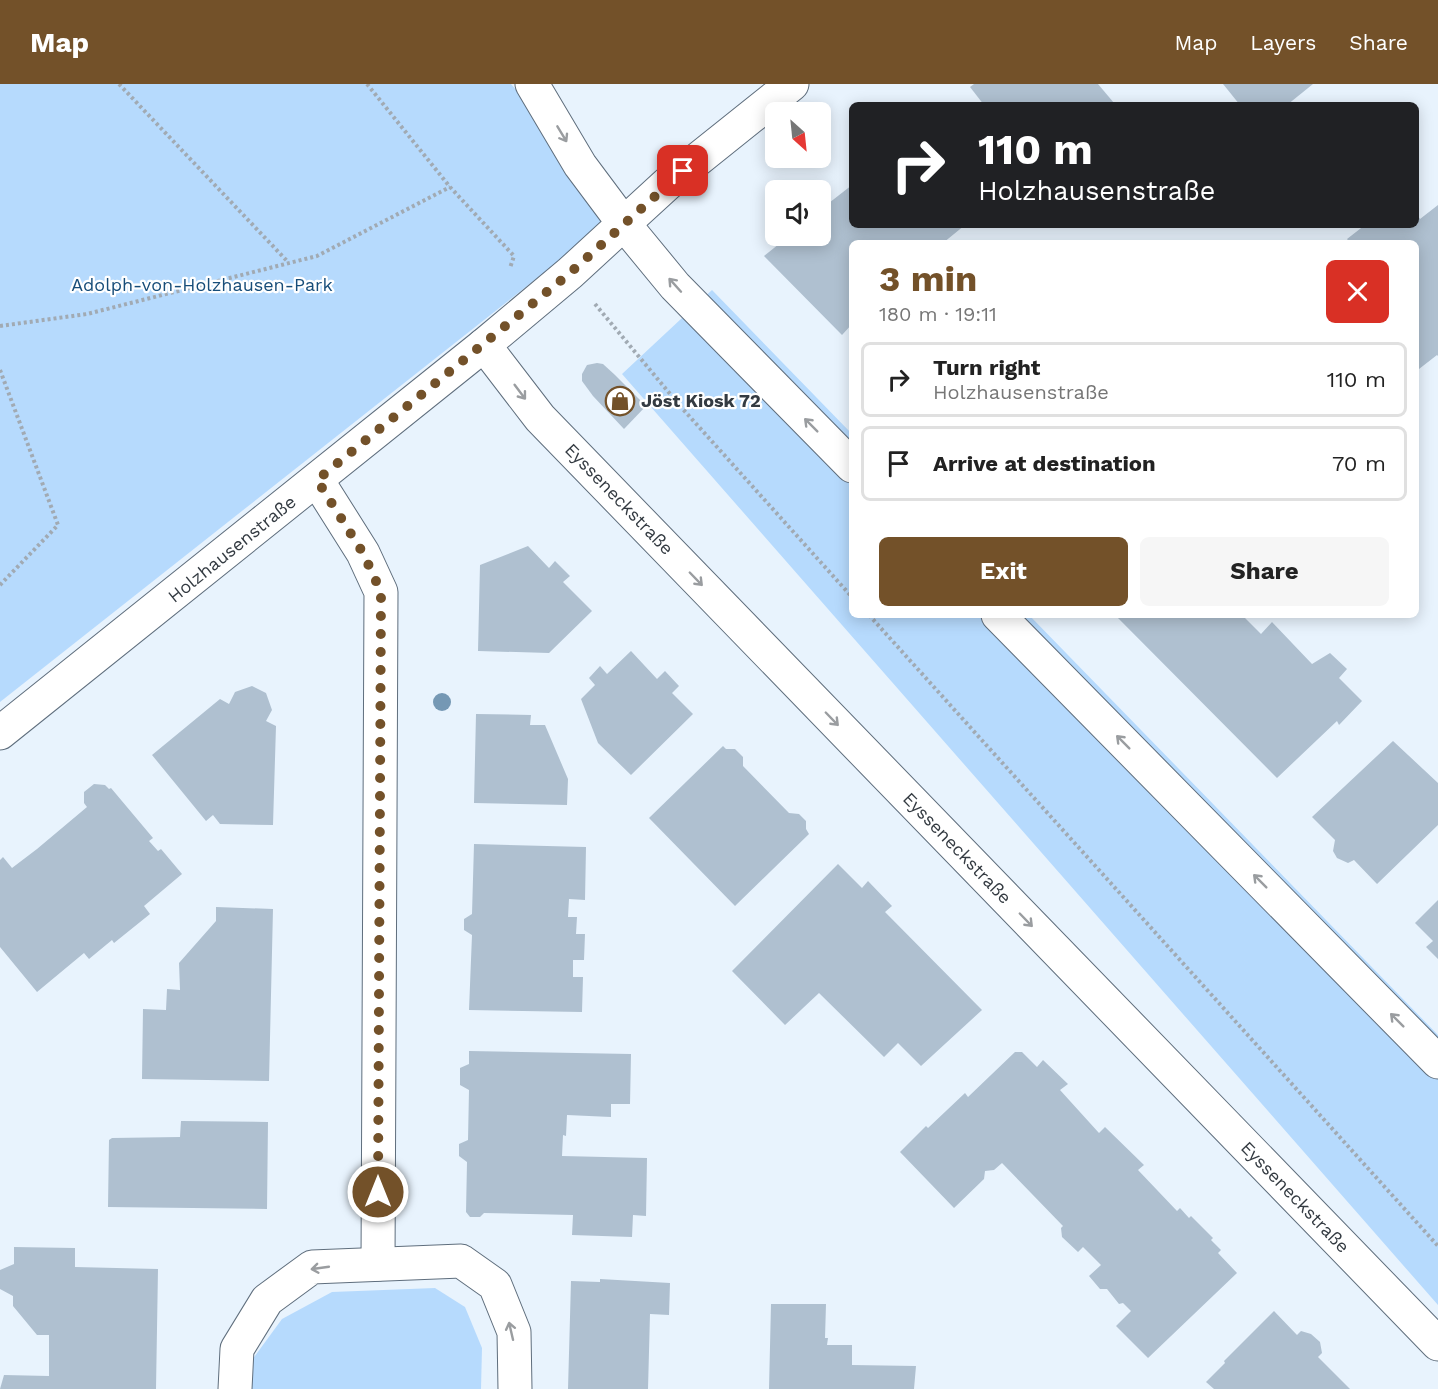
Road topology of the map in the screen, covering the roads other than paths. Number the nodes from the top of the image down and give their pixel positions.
1 (531, 84) edge
2 (792, 84) edge
3 (624, 224) junction
4 (484, 345) junction
5 (849, 463) edge
6 (317, 480) junction
7 (1001, 618) edge
8 (0, 734) edge
9 (1438, 1062) edge
10 (378, 1264) junction
11 (1438, 1344) edge
12 (235, 1389) edge
13 (515, 1389) edge

1 -> 3 street
2 - 3 street, Holzhausenstraße
3 - 4 street, Holzhausenstraße
5 -> 3 street
4 - 6 street, Holzhausenstraße
4 -> 11 street, Eysseneckstraße
6 - 8 street, Holzhausenstraße
6 - 10 street
9 -> 7 street
10 -> 12 street
13 -> 10 street

